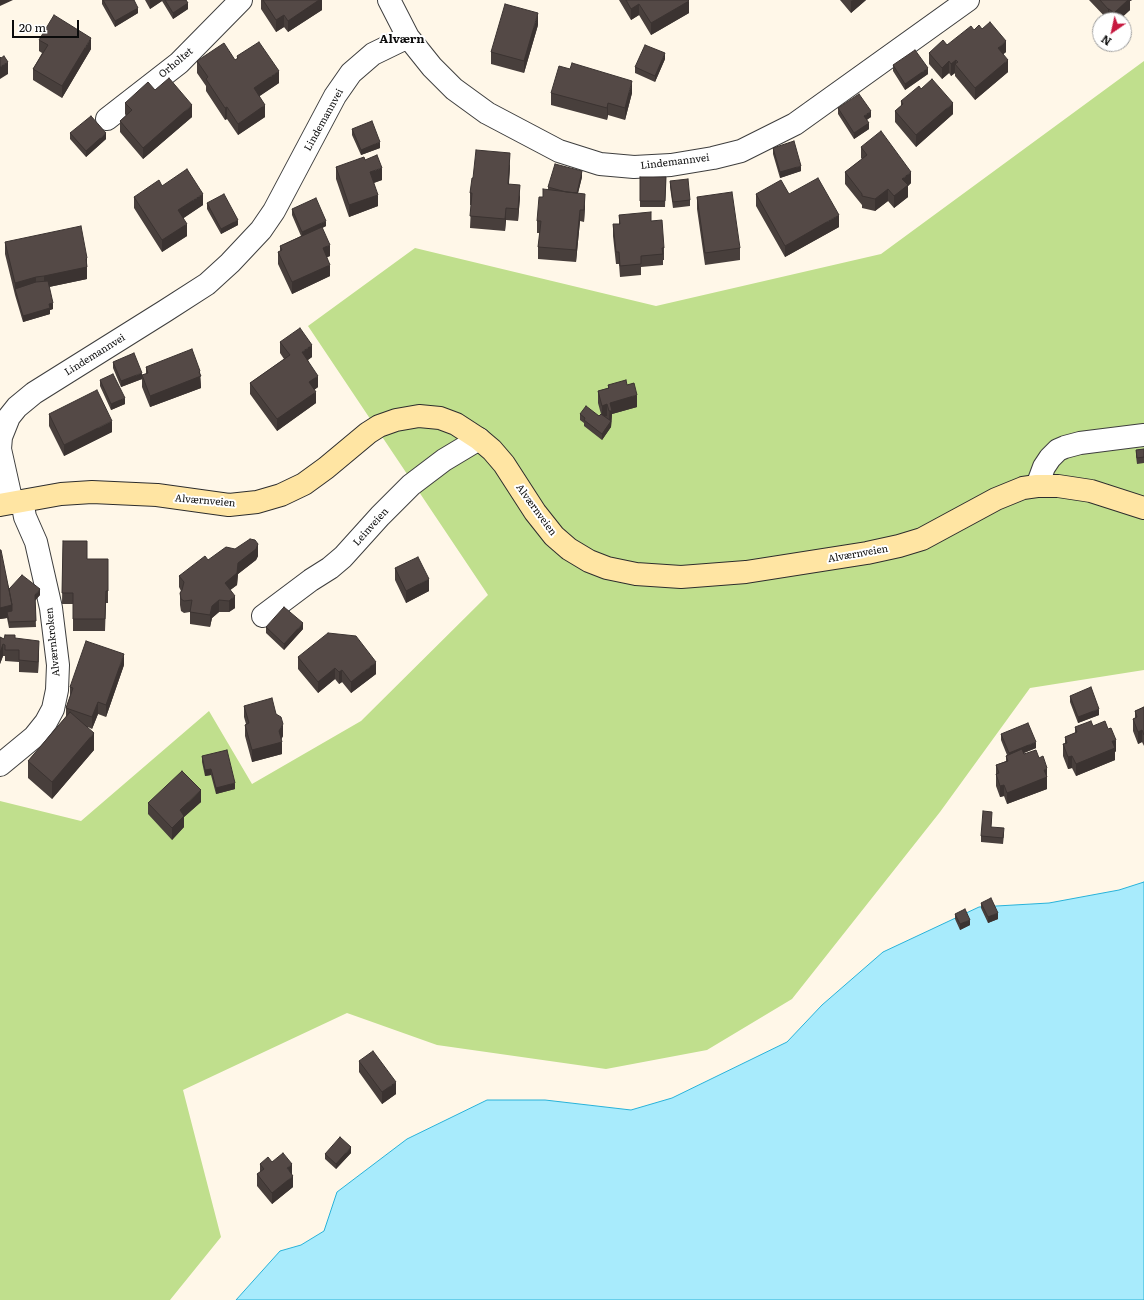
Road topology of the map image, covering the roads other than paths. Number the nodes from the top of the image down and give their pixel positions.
1 (240, 0) edge
2 (389, 0) edge
3 (968, 0) edge
4 (408, 37) junction
5 (107, 119) dead end
6 (1144, 435) edge
7 (479, 438) junction
8 (1037, 486) junction
9 (11, 503) edge
10 (1144, 508) edge
11 (263, 616) dead end
12 (0, 765) edge

1 - 5 street, Orholtet
2 - 4 street
3 - 4 street, Lindemannvei
4 - 9 street, Lindemannvei
6 - 8 street
7 - 8 main road, Alværnveien
7 - 9 main road, Alværnveien
7 - 11 street, Leinveien
8 - 10 main road, Alværnveien
9 - 12 street, Alværnkroken

